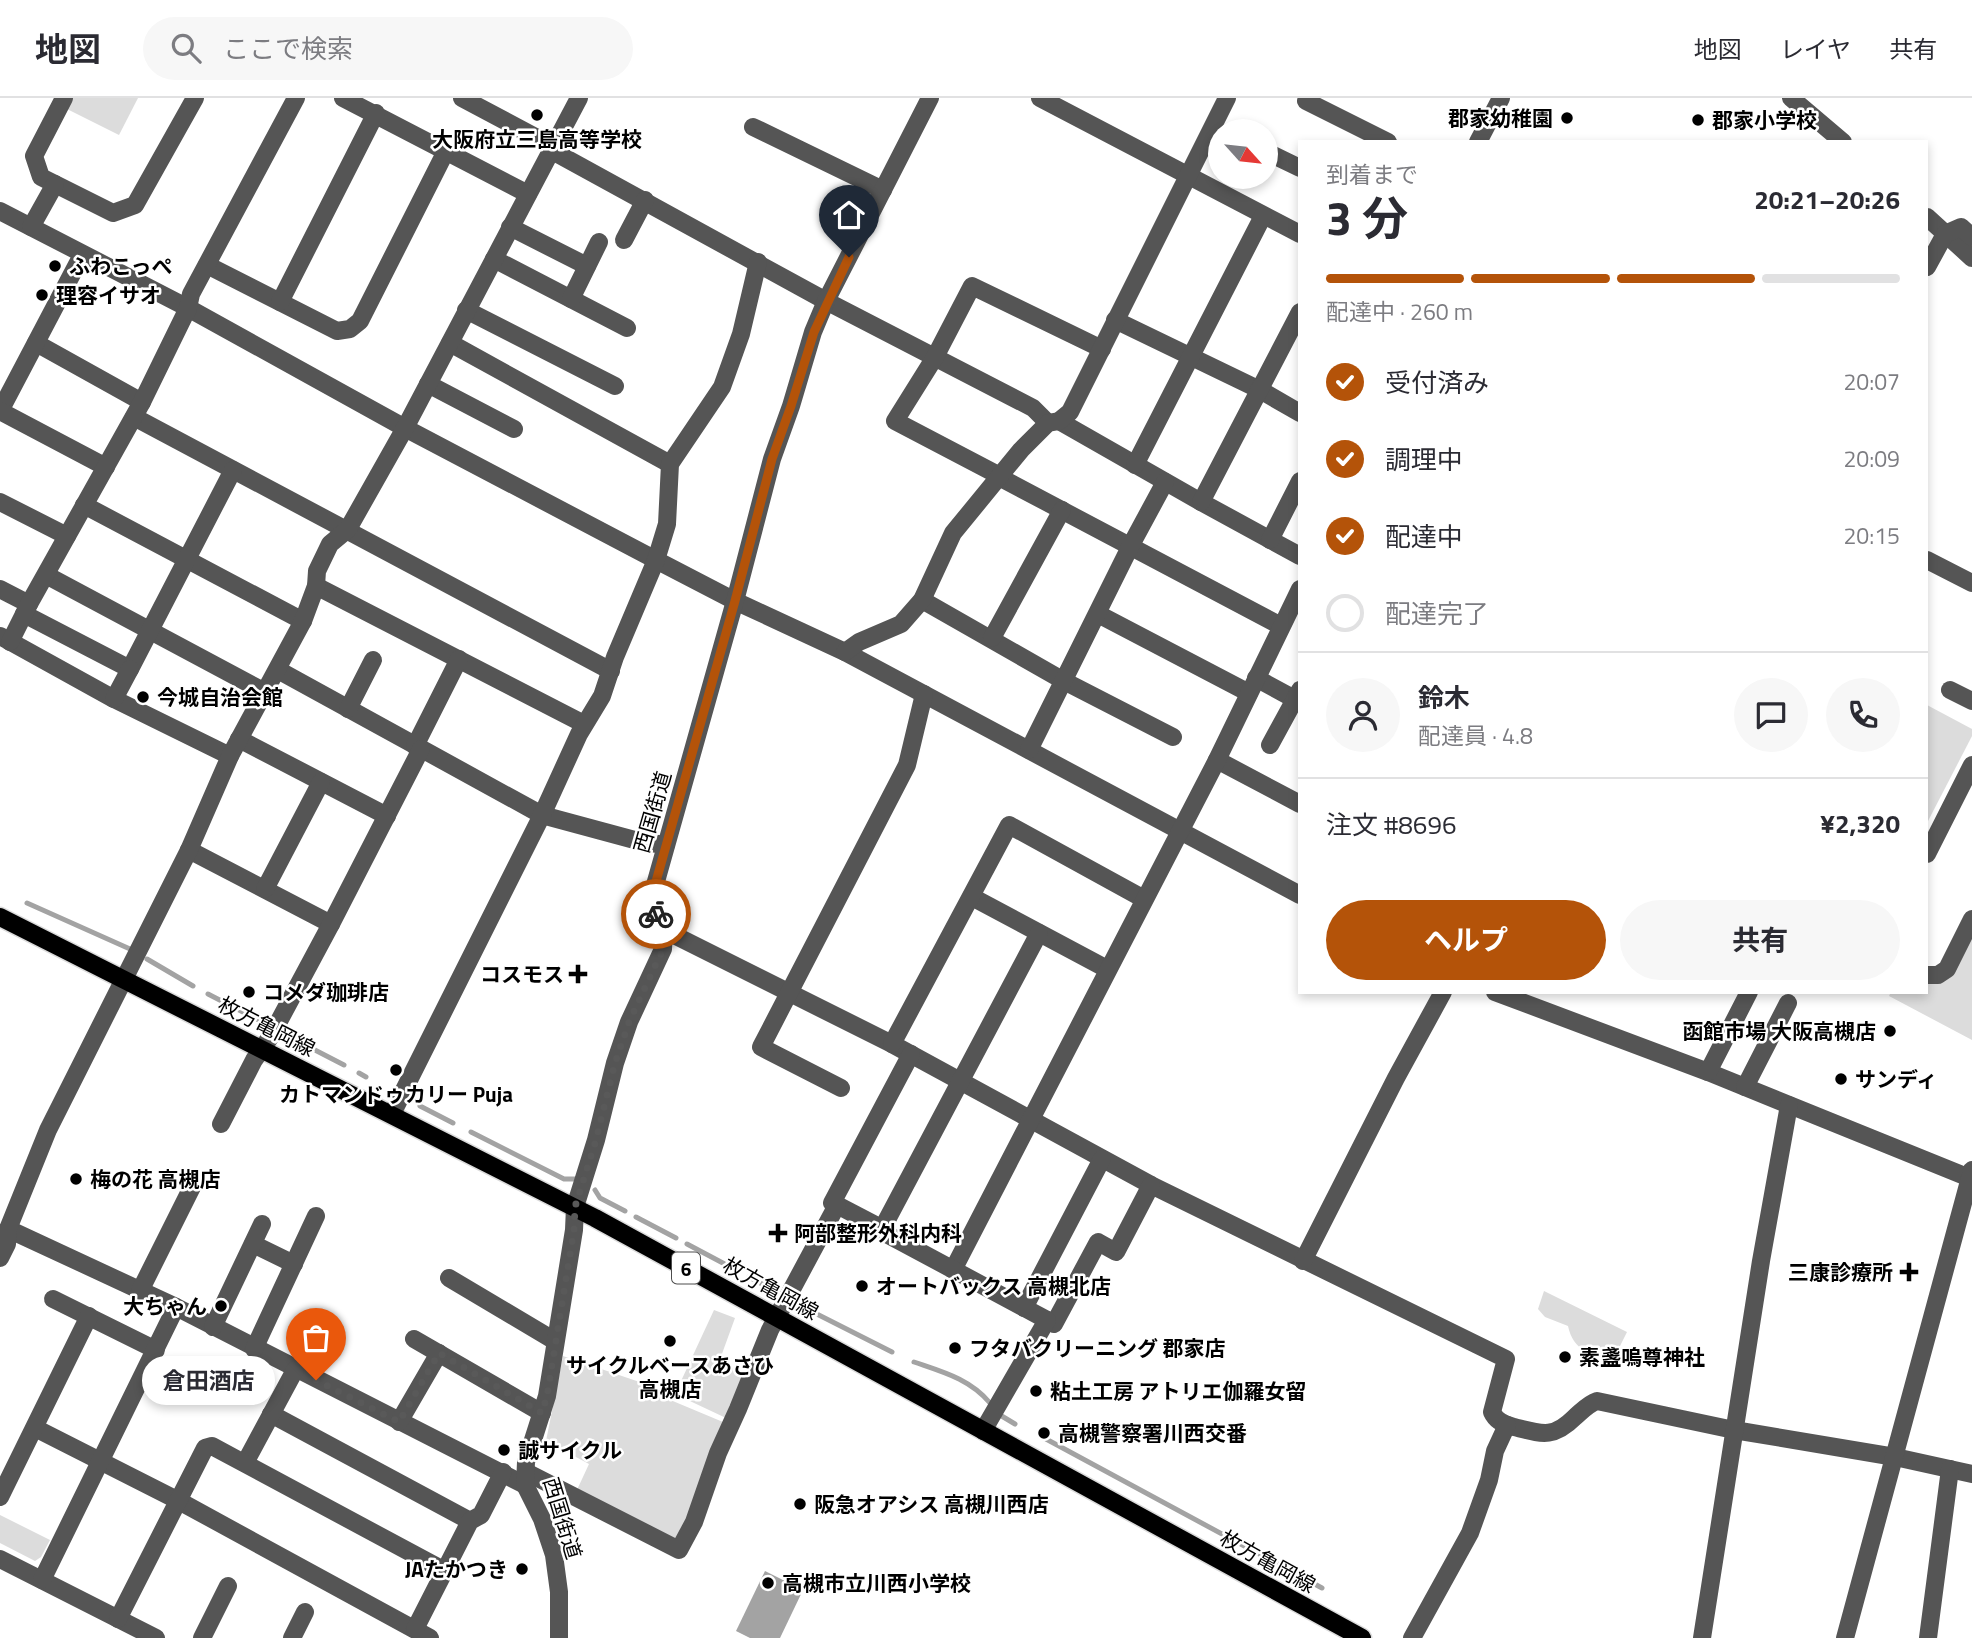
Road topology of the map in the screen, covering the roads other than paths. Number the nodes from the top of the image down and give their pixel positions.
1 (64, 98) edge
2 (195, 98) edge
3 (296, 98) edge
4 (343, 98) edge
5 (462, 98) edge
6 (579, 98) edge
7 (930, 98) edge
8 (1040, 98) edge
9 (1227, 98) edge
10 (1501, 98) edge
11 (1306, 101) dead end
12 (1800, 103) edge
13 (376, 113) junction
14 (1222, 119) edge
15 (753, 127) dead end
16 (1384, 140) edge
17 (1479, 140) edge
18 (1841, 140) edge
19 (1208, 145) edge
20 (554, 147) junction
21 (446, 151) junction
22 (1278, 157) edge
23 (1298, 167) edge
24 (1186, 176) junction
25 (55, 184) junction
26 (883, 190) junction
27 (528, 194) junction
28 (645, 200) junction
29 (0, 211) edge
30 (1263, 216) junction
31 (1928, 218) edge
32 (31, 227) junction
33 (510, 227) junction
34 (1298, 233) edge
35 (1945, 234) junction
36 (1972, 237) edge
37 (624, 240) dead end
38 (600, 243) dead end
39 (82, 255) junction
40 (1972, 258) edge
41 (494, 259) junction
42 (758, 262) junction
43 (207, 265) junction
44 (1928, 265) edge
45 (587, 267) junction
46 (571, 299) junction
47 (826, 301) junction
48 (280, 302) junction
49 (188, 309) junction
50 (466, 310) junction
51 (1298, 317) edge
52 (1115, 320) junction
53 (628, 328) dead end
54 (36, 343) junction
55 (450, 343) junction
56 (1102, 349) junction
57 (1191, 356) junction
58 (935, 358) junction
59 (428, 384) junction
60 (615, 386) dead end
61 (1260, 390) junction
62 (138, 409) junction
63 (0, 411) edge
64 (1298, 412) edge
65 (1053, 422) junction
66 (405, 428) junction
67 (514, 429) dead end
68 (670, 464) junction
69 (1135, 464) junction
70 (106, 467) junction
71 (233, 470) junction
72 (1000, 477) junction
73 (1165, 482) junction
74 (1298, 485) edge
75 (0, 502) edge
76 (1200, 502) junction
77 (84, 505) junction
78 (1062, 510) junction
79 (348, 529) junction
80 (67, 536) junction
81 (1270, 540) junction
82 (1131, 545) junction
83 (1298, 555) edge
84 (187, 559) junction
85 (656, 560) junction
86 (1928, 561) edge
87 (46, 575) junction
88 (1972, 583) edge
89 (316, 586) junction
90 (0, 589) edge
91 (1298, 593) edge
92 (922, 600) junction
93 (735, 601) junction
94 (26, 609) junction
95 (1098, 614) junction
96 (303, 621) junction
97 (1281, 626) junction
98 (150, 630) junction
99 (992, 638) junction
100 (5, 639) edge
101 (845, 652) junction
102 (459, 659) junction
103 (373, 660) dead end
104 (130, 669) junction
105 (278, 670) junction
106 (611, 671) junction
107 (1064, 681) junction
108 (1253, 686) junction
109 (1950, 690) dead end
110 (265, 692) junction
111 (924, 694) junction
112 (1298, 697) edge
113 (114, 699) junction
114 (1298, 699) edge
115 (1972, 701) edge
116 (348, 709) junction
117 (584, 724) junction
118 (1173, 737) dead end
119 (239, 739) junction
120 (1270, 746) dead end
121 (418, 748) junction
122 (1029, 750) junction
123 (230, 756) junction
124 (1217, 760) junction
125 (1972, 765) edge
126 (321, 782) junction
127 (1298, 803) edge
128 (542, 815) junction
129 (387, 816) junction
130 (1181, 829) junction
131 (666, 845) junction
132 (189, 850) junction
133 (1928, 852) edge
134 (265, 889) junction
135 (1298, 894) edge
136 (972, 897) junction
137 (1144, 899) junction
138 (0, 917) edge
139 (1972, 919) edge
140 (331, 924) junction
141 (664, 930) junction
142 (1039, 933) junction
143 (1107, 970) junction
144 (1928, 975) edge
145 (125, 980) junction
146 (789, 992) junction
147 (1442, 994) edge
148 (1500, 994) edge
149 (1748, 994) edge
150 (1788, 1003) dead end
151 (892, 1044) junction
152 (261, 1049) junction
153 (911, 1054) junction
154 (1708, 1072) junction
155 (961, 1081) junction
156 (1745, 1087) junction
157 (841, 1088) dead end
158 (1789, 1105) junction
159 (392, 1114) junction
160 (1032, 1119) junction
161 (221, 1124) dead end
162 (1102, 1159) junction
163 (1971, 1176) edge
164 (195, 1181) dead end
165 (1151, 1185) junction
166 (837, 1205) junction
167 (575, 1207) junction
168 (316, 1216) dead end
169 (262, 1224) dead end
170 (8, 1229) junction
171 (883, 1229) junction
172 (253, 1244) junction
173 (0, 1258) edge
174 (1303, 1261) junction
175 (294, 1264) junction
176 (953, 1270) junction
177 (449, 1278) dead end
178 (140, 1291) junction
179 (53, 1298) dead end
180 (176, 1307) junction
181 (1024, 1308) junction
182 (89, 1317) junction
183 (776, 1318) junction
184 (1047, 1320) junction
185 (213, 1327) junction
186 (414, 1339) dead end
187 (555, 1341) junction
188 (254, 1349) junction
189 (156, 1350) junction
190 (439, 1353) junction
191 (295, 1370) junction
192 (542, 1413) junction
193 (271, 1414) junction
194 (399, 1422) junction
195 (1507, 1425) junction
196 (35, 1428) junction
197 (1734, 1430) junction
198 (983, 1431) junction
199 (1895, 1457) junction
200 (101, 1461) junction
201 (245, 1463) junction
202 (1950, 1469) junction
203 (503, 1472) junction
204 (1972, 1474) edge
205 (526, 1478) junction
206 (0, 1497) edge
207 (178, 1501) junction
208 (470, 1521) junction
209 (0, 1559) edge
210 (445, 1571) junction
211 (42, 1580) junction
212 (228, 1586) dead end
213 (305, 1612) dead end
214 (120, 1626) edge
215 (422, 1634) edge
216 (156, 1638) edge
217 (201, 1638) edge
218 (292, 1638) edge
219 (559, 1638) edge
220 (1362, 1638) edge
221 (1412, 1638) edge
222 (1702, 1638) edge
223 (1845, 1638) edge
224 (1928, 1638) edge

1 - 25 street
2 - 25 street
3 - 43 street
4 - 13 street
5 - 20 street
6 - 20 street
7 - 26 street, 西国街道
8 - 24 street
9 - 14 street
10 - 17 street
11 - 16 street
12 - 18 street
13 - 21 street
13 - 48 street
15 - 26 street
19 - 24 street
20 - 27 street
20 - 28 street
21 - 27 street
21 - 48 street
22 - 23 street
24 - 30 street
24 - 52 street
25 - 32 street
26 - 47 street, 西国街道
27 - 33 street
28 - 37 street
28 - 42 street
29 - 32 street
30 - 34 street
30 - 57 street
31 - 35 street
32 - 39 street
33 - 41 street
33 - 45 street
35 - 36 street
35 - 40 street
35 - 44 street
38 - 45 street
39 - 49 street
39 - 54 street
41 - 46 street
41 - 50 street
42 - 47 street
42 - 68 street
43 - 48 street
43 - 49 street
45 - 46 street
46 - 53 street
47 - 58 street
47 - 93 street, 西国街道
49 - 62 street
49 - 66 street
50 - 55 street
50 - 60 street
51 - 61 street
52 - 56 street
52 - 57 street
54 - 62 street
54 - 63 street
55 - 59 street
55 - 68 street
56 - 58 street
56 - 65 street
57 - 61 street
57 - 69 street
58 - 65 street
58 - 72 street
59 - 66 street
59 - 67 street
61 - 64 street
61 - 76 street
62 - 70 street
62 - 71 street
63 - 70 street
65 - 69 street
65 - 72 street
66 - 79 street
66 - 85 street
68 - 85 street
69 - 73 street
70 - 77 street
71 - 79 street
71 - 84 street
72 - 78 street
72 - 92 street
73 - 76 street
73 - 82 street
74 - 81 street
75 - 80 street
76 - 81 street
77 - 80 street
77 - 84 street
78 - 82 street
78 - 99 street
79 - 89 street
79 - 106 street
80 - 87 street
81 - 83 street
82 - 95 street
82 - 97 street
84 - 96 street
84 - 98 street
85 - 93 street
85 - 106 street
86 - 88 street
87 - 94 street
87 - 98 street
89 - 96 street
89 - 102 street
90 - 94 street
91 - 97 street
92 - 99 street
92 - 101 street
93 - 101 street
93 - 131 street, 西国街道
94 - 100 street
94 - 104 street
95 - 107 street
95 - 108 street
96 - 105 street
97 - 108 street
98 - 104 street
98 - 110 street
99 - 107 street
100 - 113 street
101 - 111 street
102 - 117 street
102 - 121 street
103 - 116 street
104 - 113 street
105 - 110 street
105 - 116 street
106 - 117 street
107 - 118 street
107 - 122 street
108 - 112 street
108 - 124 street
109 - 115 street
110 - 119 street
111 - 122 street
111 - 146 street
113 - 123 street
114 - 120 street
116 - 121 street
117 - 128 street
119 - 123 street
119 - 126 street
121 - 128 street
121 - 129 street
122 - 130 street
123 - 132 street
124 - 127 street
124 - 130 street
125 - 133 street
126 - 129 street
126 - 134 street
128 - 131 street
128 - 159 street
129 - 140 street
130 - 135 street
130 - 137 street
131 - 141 street, 西国街道
132 - 134 street
132 - 145 street
134 - 140 street
136 - 137 street
136 - 142 street
136 - 151 street
137 - 143 street
138 - 145 main road, 枚方亀岡線 / 6
139 - 144 street
140 - 152 street
141 - 146 street
141 - 167 street, 西国街道
142 - 143 street
142 - 155 street
143 - 160 street
145 - 152 main road, 枚方亀岡線 / 6
145 - 170 street
146 - 151 street
146 - 157 street
147 - 174 street
148 - 154 street
149 - 154 street
150 - 156 street
151 - 153 street
152 - 159 main road, 枚方亀岡線 / 6
152 - 161 street
153 - 155 street
153 - 166 street
154 - 156 street
155 - 160 street
155 - 171 street
156 - 158 street
158 - 163 street
158 - 197 street
159 - 167 main road, 枚方亀岡線 / 6
160 - 162 street
160 - 176 street
162 - 165 street
162 - 181 street
163 - 199 street
164 - 178 street
165 - 174 street
165 - 184 street
166 - 171 street
166 - 183 street
167 - 183 main road, 枚方亀岡線 / 6
167 - 187 street, 西国街道
168 - 175 street
169 - 172 street
170 - 173 street
170 - 178 street
171 - 176 street
172 - 175 street
172 - 185 street
174 - 195 street
175 - 188 street
176 - 181 street
177 - 187 street
178 - 180 street
179 - 182 street
180 - 185 street
180 - 189 street
181 - 184 street
182 - 189 street
182 - 196 street
183 - 198 main road, 枚方亀岡線 / 6
183 - 205 street
184 - 198 street
185 - 188 street
186 - 190 street
187 - 192 street, 西国街道
188 - 191 street
189 - 200 street
190 - 192 street
190 - 194 street
191 - 193 street
191 - 194 street
192 - 205 street, 西国街道
193 - 201 street
193 - 208 street
194 - 203 street
195 - 197 street
195 - 221 street
196 - 200 street
196 - 206 street
197 - 199 street
197 - 222 street
198 - 220 main road, 枚方亀岡線 / 6
199 - 202 street
199 - 223 street
200 - 207 street
200 - 211 street
201 - 207 street
201 - 210 street
202 - 204 street
202 - 224 street
203 - 205 street
203 - 208 street
205 - 219 street, 西国街道
207 - 214 street
207 - 215 street
208 - 210 street
209 - 211 street
210 - 215 street
211 - 214 street
212 - 217 street
213 - 218 street
214 - 216 street

